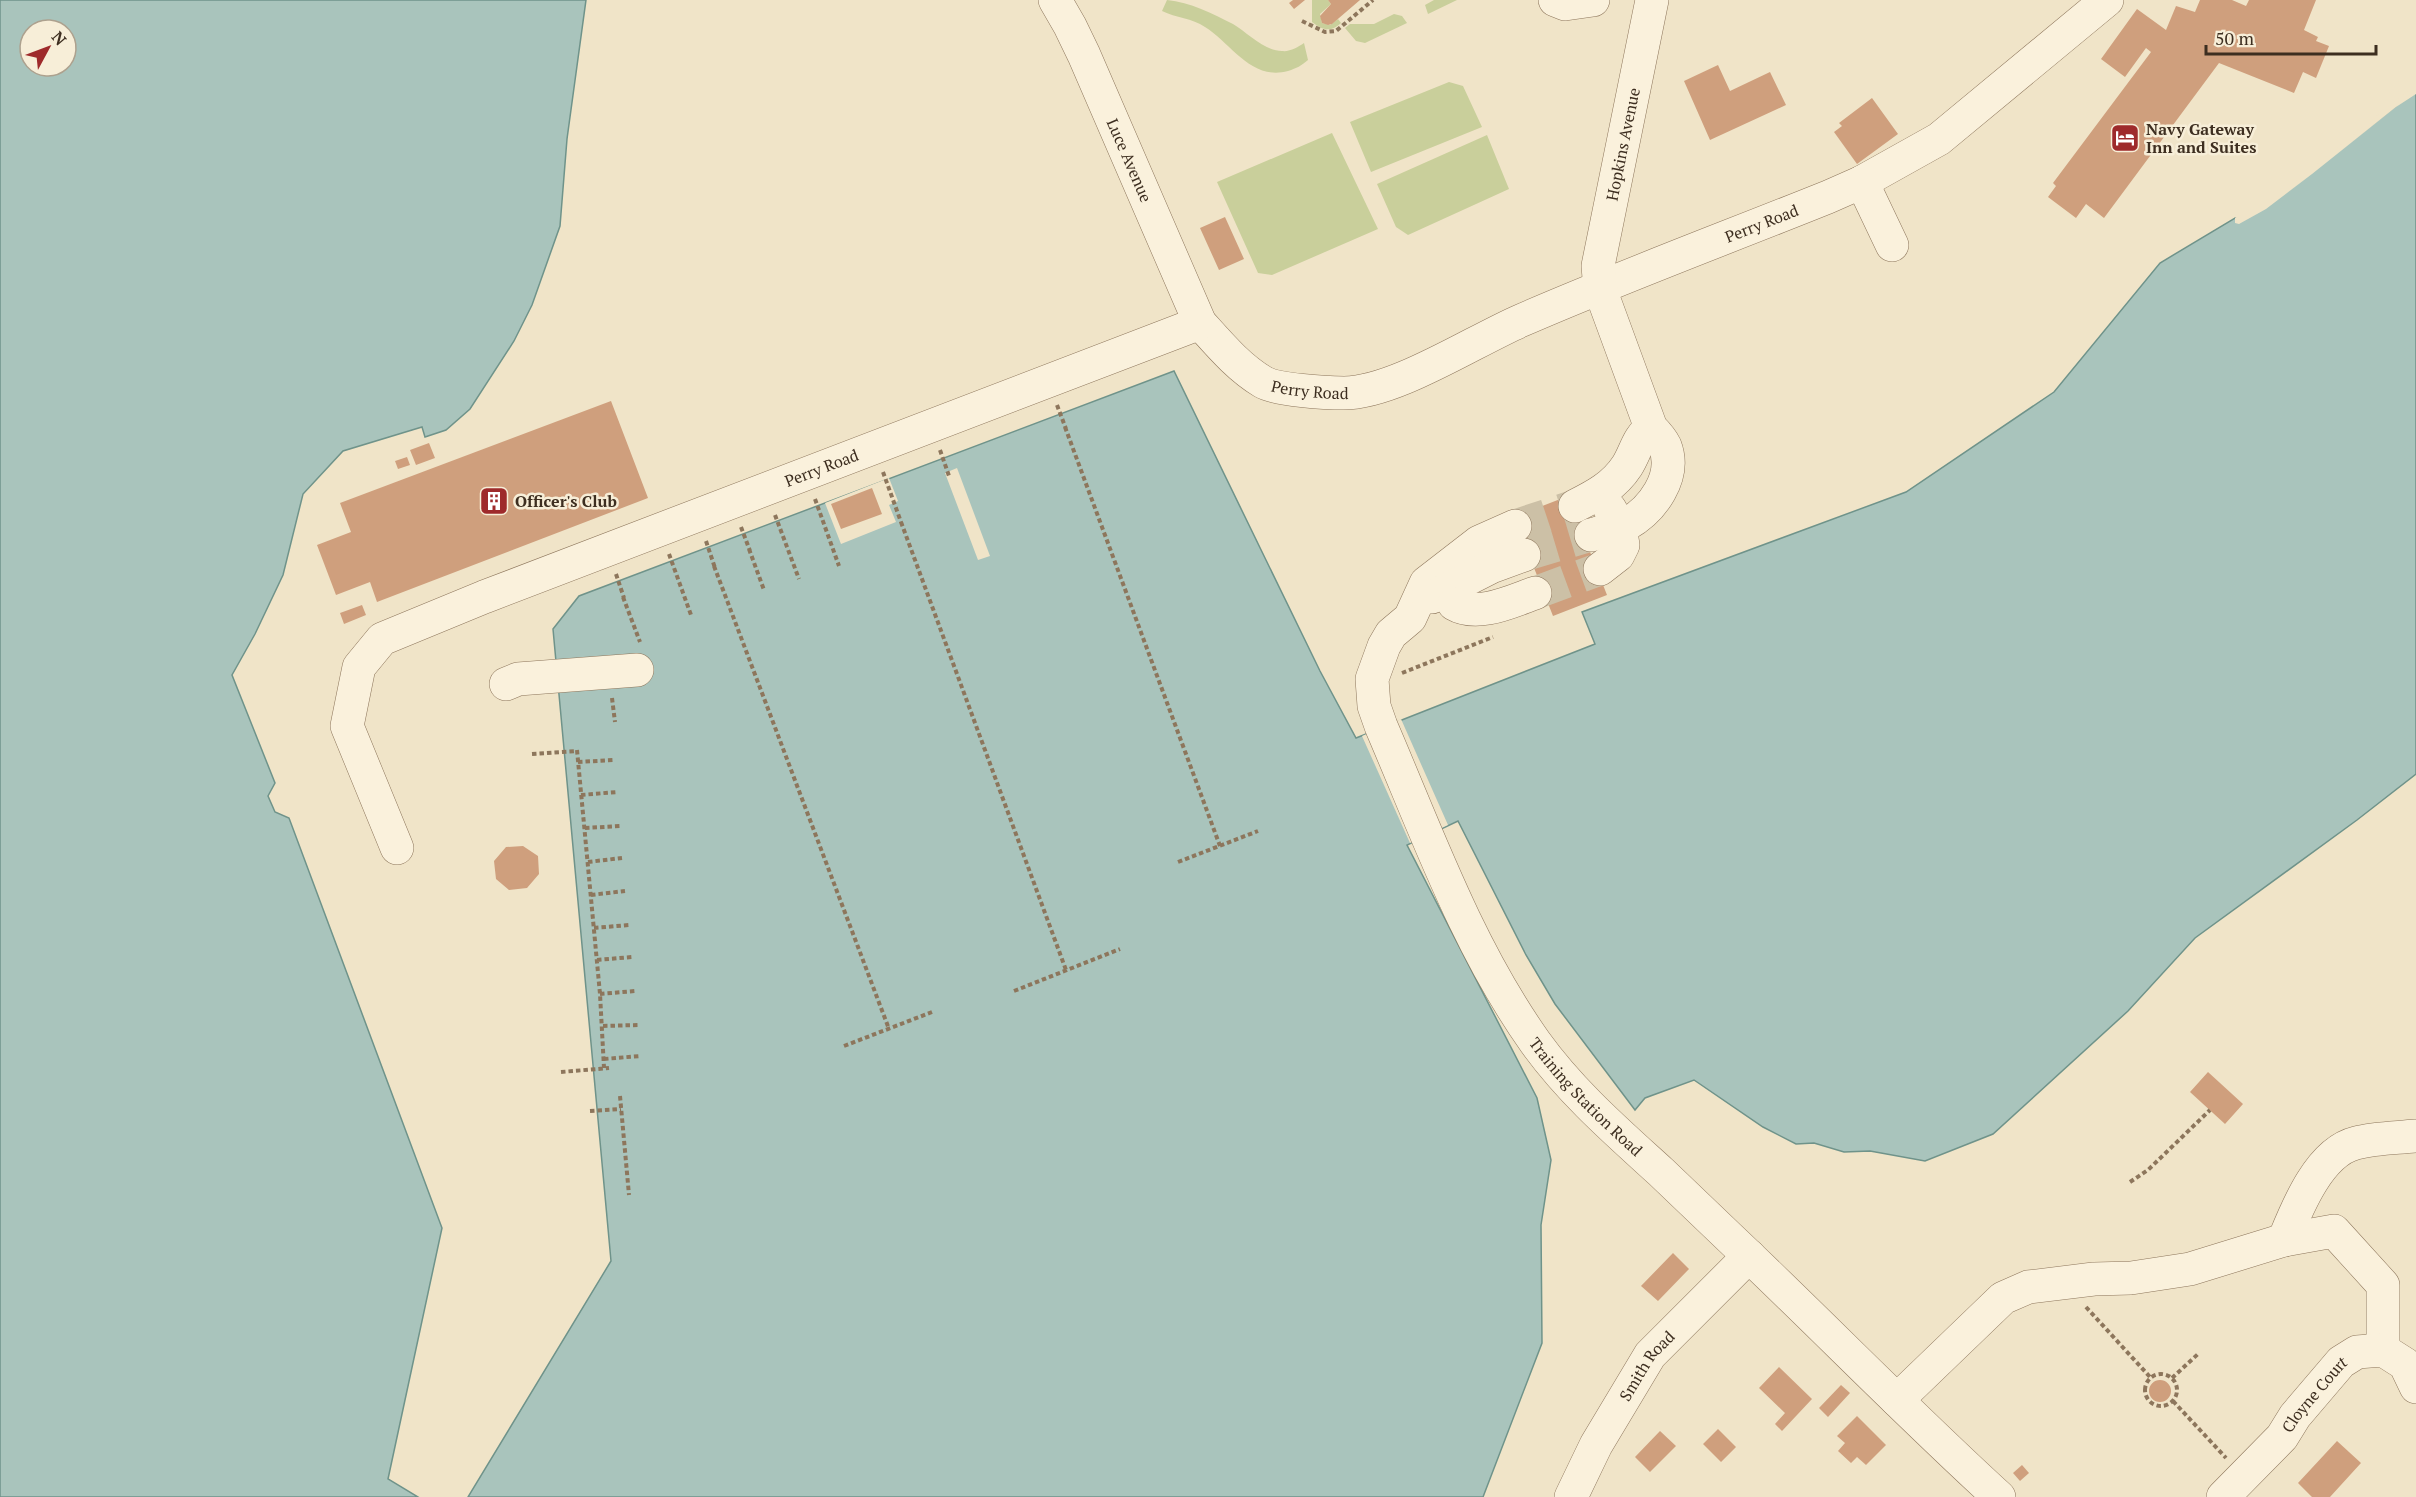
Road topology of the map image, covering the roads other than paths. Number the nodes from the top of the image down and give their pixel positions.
1 (1555, 0) edge
2 (1593, 0) edge
3 (1652, 0) edge
4 (2107, 0) edge
5 (1061, 2) edge
6 (1862, 182) junction
7 (1892, 245) dead end
8 (1600, 289) junction
9 (1200, 323) junction
10 (1651, 428) junction
11 (1436, 598) junction
12 (639, 656) road end
13 (506, 684) dead end
14 (397, 848) dead end
15 (2416, 1136) edge
16 (2284, 1240) junction
17 (1749, 1256) junction
18 (2383, 1350) junction
19 (2416, 1387) edge
20 (1897, 1400) junction
21 (2233, 1487) edge
22 (1571, 1497) edge
23 (1999, 1497) edge

1 - 2 street
3 - 8 street, Hopkins Avenue
4 - 6 street, Perry Road
5 - 9 street, Luce Avenue
6 - 7 street
6 - 8 street, Perry Road
8 - 9 street, Perry Road
8 - 10 street
9 - 14 street, Perry Road
10 - 10 street
11 - 11 street, Training Station Road
11 - 17 street, Training Station Road
12 - 13 street
15 - 16 street
16 - 18 street
16 - 20 street
17 - 20 street, Training Station Road
17 - 22 street, Smith Road
18 - 19 street
18 - 21 street, Cloyne Court
20 - 23 street, Training Station Road

